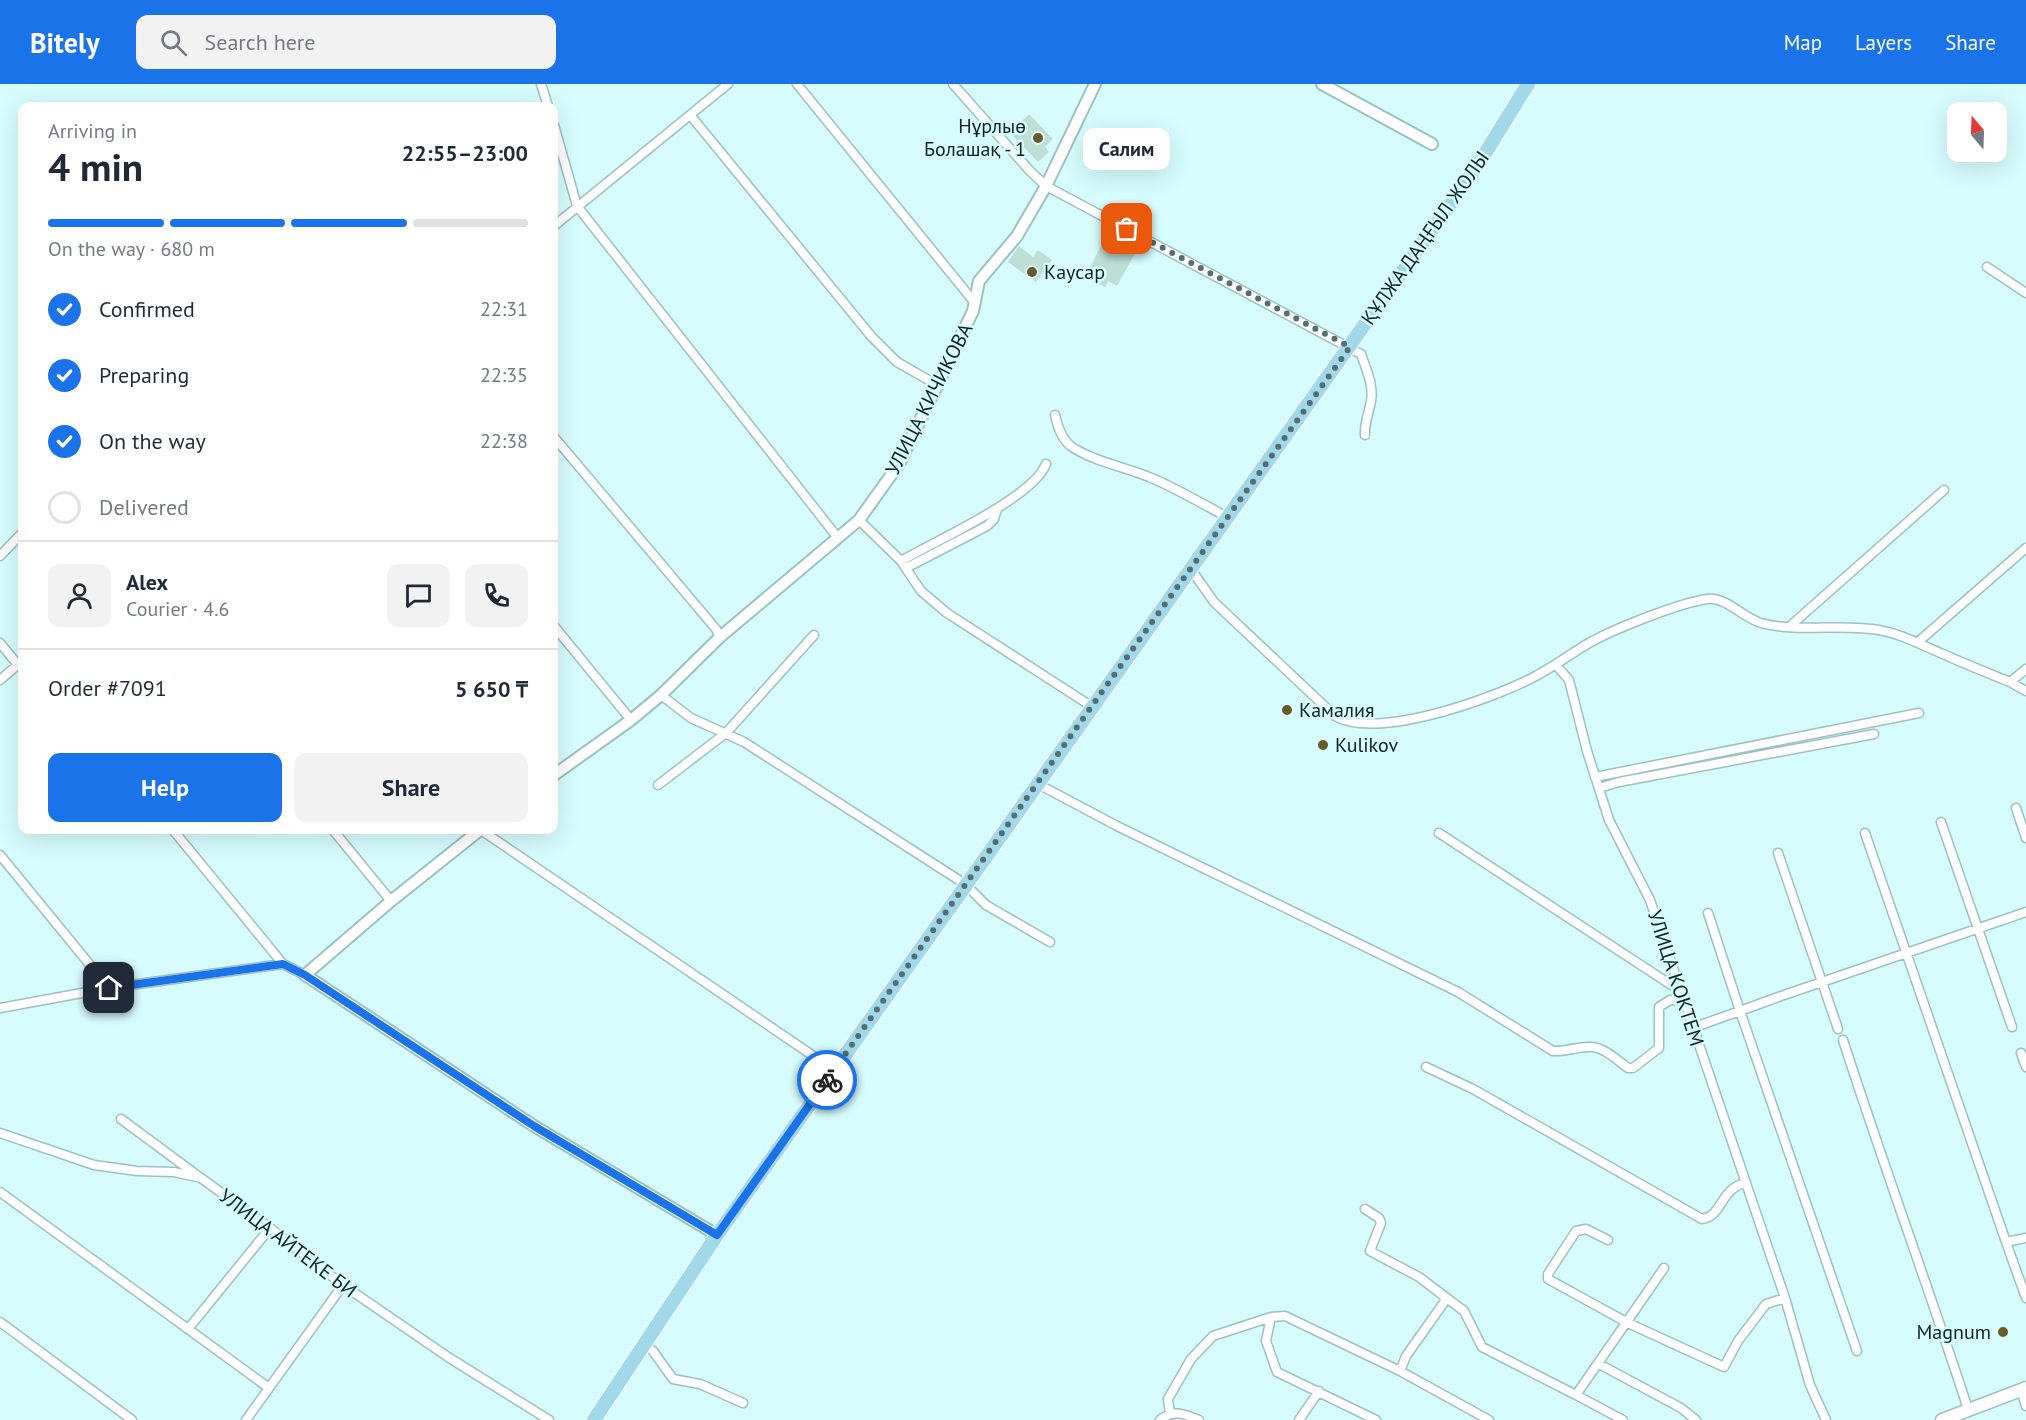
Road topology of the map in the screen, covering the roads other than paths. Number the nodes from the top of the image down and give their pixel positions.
1 (541, 84) edge
2 (728, 84) edge
3 (797, 84) edge
4 (952, 84) edge
5 (1095, 84) edge
6 (1322, 84) edge
7 (1528, 84) edge
8 (546, 102) edge
9 (690, 116) junction
10 (558, 139) edge
11 (1432, 144) dead end
12 (1046, 186) junction
13 (577, 206) junction
14 (558, 223) edge
15 (1987, 267) dead end
16 (2026, 293) edge
17 (975, 303) junction
18 (1350, 347) junction
19 (939, 386) junction
20 (1055, 416) dead end
21 (1365, 435) dead end
22 (558, 443) edge
23 (1046, 464) dead end
24 (1944, 490) dead end
25 (1227, 517) junction
26 (859, 520) junction
27 (18, 537) edge
28 (838, 538) junction
29 (2026, 548) edge
30 (0, 556) edge
31 (904, 565) junction
32 (1190, 568) junction
33 (1789, 627) junction
34 (558, 631) edge
35 (814, 635) dead end
36 (720, 637) junction
37 (1918, 642) junction
38 (0, 643) edge
39 (18, 661) edge
40 (1556, 664) junction
41 (18, 665) edge
42 (2026, 669) edge
43 (0, 680) edge
44 (2010, 682) junction
45 (2026, 691) edge
46 (660, 695) junction
47 (1091, 706) junction
48 (1919, 713) dead end
49 (631, 720) junction
50 (726, 733) junction
51 (1874, 734) dead end
52 (558, 772) edge
53 (1595, 777) junction
54 (1036, 783) junction
55 (658, 785) dead end
56 (1599, 788) junction
57 (2016, 808) dead end
58 (1941, 822) dead end
59 (1439, 833) dead end
60 (1864, 833) dead end
61 (176, 834) edge
62 (336, 834) edge
63 (476, 834) edge
64 (487, 834) edge
65 (2026, 838) edge
66 (1778, 853) dead end
67 (0, 855) edge
68 (965, 884) junction
69 (391, 901) junction
70 (2026, 912) edge
71 (1708, 913) dead end
72 (1978, 929) junction
73 (1050, 942) dead end
74 (1906, 954) junction
75 (283, 964) junction
76 (305, 975) junction
77 (1823, 981) junction
78 (109, 988) junction
79 (1679, 990) junction
80 (1683, 1001) junction
81 (0, 1008) edge
82 (1740, 1011) junction
83 (2012, 1027) dead end
84 (1692, 1028) junction
85 (1838, 1029) dead end
86 (1844, 1040) dead end
87 (2021, 1053) dead end
88 (1426, 1067) dead end
89 (2026, 1067) edge
90 (834, 1070) junction
91 (121, 1119) dead end
92 (0, 1133) edge
93 (201, 1178) junction
94 (1745, 1183) junction
95 (0, 1192) edge
96 (1365, 1209) dead end
97 (270, 1228) junction
98 (717, 1235) junction
99 (2026, 1238) edge
100 (1608, 1239) dead end
101 (2006, 1242) junction
102 (1664, 1268) dead end
103 (343, 1285) junction
104 (1444, 1296) junction
105 (1785, 1298) junction
106 (2026, 1298) edge
107 (1271, 1317) junction
108 (0, 1323) edge
109 (1628, 1323) junction
110 (188, 1329) junction
111 (643, 1343) junction
112 (1857, 1351) dead end
113 (1599, 1364) junction
114 (1400, 1371) junction
115 (269, 1388) junction
116 (2023, 1389) edge
117 (1319, 1391) junction
118 (1576, 1395) junction
119 (743, 1403) dead end
120 (2026, 1406) edge
121 (1968, 1409) junction
122 (1170, 1414) junction
123 (132, 1420) edge
124 (246, 1420) edge
125 (549, 1420) edge
126 (594, 1420) edge
127 (1160, 1420) edge
128 (1199, 1420) edge
129 (1299, 1420) edge
130 (1376, 1420) edge
131 (1489, 1420) edge
132 (1623, 1420) edge
133 (1696, 1420) edge
134 (1826, 1420) edge
135 (1942, 1420) edge

1 - 8 street
2 - 9 street
3 - 17 street
4 - 12 street
5 - 12 street, УЛИЦА КИЧИКОВА
6 - 11 street
7 - 18 main road, ҚҰЛЖА ДАҢҒЫЛ ЖОЛЫ
9 - 13 street
9 - 19 street
10 - 13 street
12 - 17 street, УЛИЦА КИЧИКОВА
12 - 18 street
13 - 14 street
13 - 28 street
15 - 16 street
17 - 19 street, УЛИЦА КИЧИКОВА
18 - 21 street
18 - 25 main road, ҚҰЛЖА ДАҢҒЫЛ ЖОЛЫ
19 - 26 street, УЛИЦА КИЧИКОВА
20 - 25 street
22 - 36 street
23 - 31 street
24 - 33 street
25 - 32 main road, ҚҰЛЖА ДАҢҒЫЛ ЖОЛЫ
26 - 28 street, УЛИЦА КИЧИКОВА
26 - 31 street
27 - 30 street
28 - 36 street, УЛИЦА КИЧИКОВА
29 - 37 street
31 - 47 street
32 - 40 street
32 - 47 main road, ҚҰЛЖА ДАҢҒЫЛ ЖОЛЫ
33 - 37 street
33 - 40 street
34 - 49 street
35 - 50 street
36 - 46 street, УЛИЦА КИЧИКОВА
37 - 44 street
38 - 39 street
40 - 53 street, УЛИЦА КОКТЕМ
41 - 43 street
42 - 44 street
44 - 45 street
46 - 49 street, УЛИЦА КИЧИКОВА
46 - 50 street
47 - 54 main road, ҚҰЛЖА ДАҢҒЫЛ ЖОЛЫ
48 - 53 street
49 - 52 street, УЛИЦА КИЧИКОВА
50 - 55 street
50 - 68 street
51 - 56 street
53 - 56 street, УЛИЦА КОКТЕМ
54 - 68 main road, ҚҰЛЖА ДАҢҒЫЛ ЖОЛЫ
54 - 80 street
56 - 79 street, УЛИЦА КОКТЕМ
57 - 65 street
58 - 72 street
59 - 79 street
60 - 74 street
61 - 75 street
62 - 69 street
63 - 69 street
64 - 90 street
66 - 77 street
67 - 78 street
68 - 73 street
68 - 90 main road, ҚҰЛЖА ДАҢҒЫЛ ЖОЛЫ
69 - 76 street
70 - 72 street
71 - 82 street
72 - 74 street
72 - 83 street
74 - 77 street
74 - 101 street
75 - 76 street
75 - 78 street
76 - 98 street
77 - 82 street
77 - 85 street
78 - 81 street
79 - 80 street, УЛИЦА КОКТЕМ
80 - 84 street, УЛИЦА КОКТЕМ
82 - 84 street
82 - 112 street
84 - 94 street, УЛИЦА КОКТЕМ
86 - 121 street
87 - 89 street
88 - 94 street
90 - 98 main road, ҚҰЛЖА ДАҢҒЫЛ ЖОЛЫ
91 - 93 street
92 - 93 street, УЛИЦА АЙТЕКЕ БИ
93 - 97 street, УЛИЦА АЙТЕКЕ БИ
94 - 105 street, УЛИЦА КОКТЕМ
95 - 110 street
96 - 104 street
97 - 103 street, УЛИЦА АЙТЕКЕ БИ
97 - 110 street
98 - 111 main road, ҚҰЛЖА ДАҢҒЫЛ ЖОЛЫ
99 - 101 street
100 - 109 street
101 - 106 street
102 - 109 street
103 - 115 street
103 - 125 street, УЛИЦА АЙТЕКЕ БИ
104 - 114 street
104 - 118 street
105 - 109 street
105 - 134 street, УЛИЦА КОКТЕМ
107 - 114 street
107 - 117 street
107 - 122 street
108 - 123 street
109 - 113 street
110 - 115 street
111 - 119 street
111 - 126 main road, ҚҰЛЖА ДАҢҒЫЛ ЖОЛЫ
113 - 118 street
113 - 133 street
114 - 131 street
115 - 124 street
116 - 120 street
116 - 121 main road
117 - 129 street
117 - 130 street
118 - 132 street
121 - 135 main road
122 - 127 street
122 - 128 street

